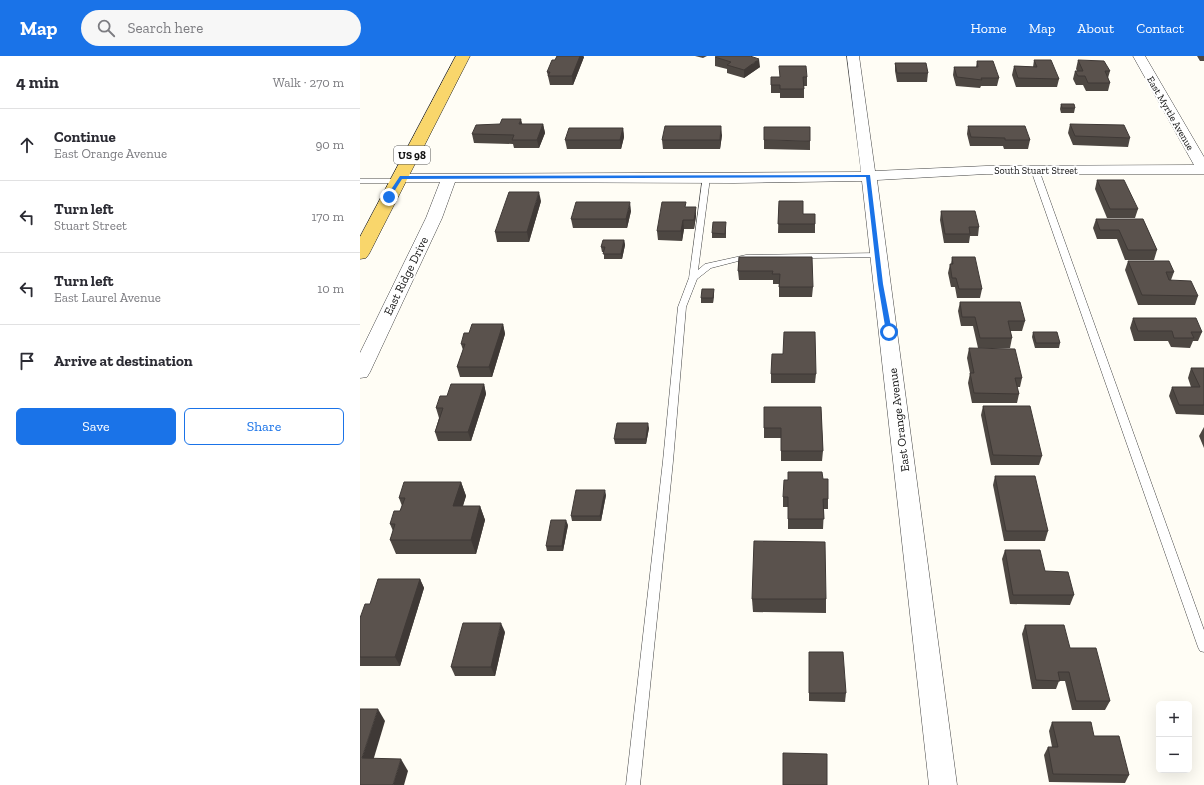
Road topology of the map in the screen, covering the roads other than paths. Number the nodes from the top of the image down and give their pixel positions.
1 (463, 56) edge
2 (853, 56) edge
3 (1139, 56) edge
4 (1035, 170) junction
5 (1204, 170) edge
6 (868, 176) junction
7 (450, 178) junction
8 (706, 178) junction
9 (399, 179) junction
10 (360, 181) edge
11 (360, 254) edge
12 (878, 255) junction
13 (693, 278) junction
14 (360, 372) edge
15 (1204, 647) edge
16 (633, 785) edge
17 (943, 785) edge

1 - 9 main road, US 98
2 - 6 street, East Orange Avenue
3 - 5 street, East Myrtle Avenue
4 - 5 street, South Stuart Street
4 - 6 street, South Stuart Street
4 - 15 lane
6 - 8 street, South Stuart Street
6 - 12 street, East Orange Avenue
7 - 8 street, South Stuart Street
7 - 9 street, South Stuart Street
7 - 14 street, East Ridge Drive
8 - 13 lane
9 - 10 lane
9 - 11 main road, US 98
12 - 13 lane
12 - 17 street, East Orange Avenue
13 - 16 lane

